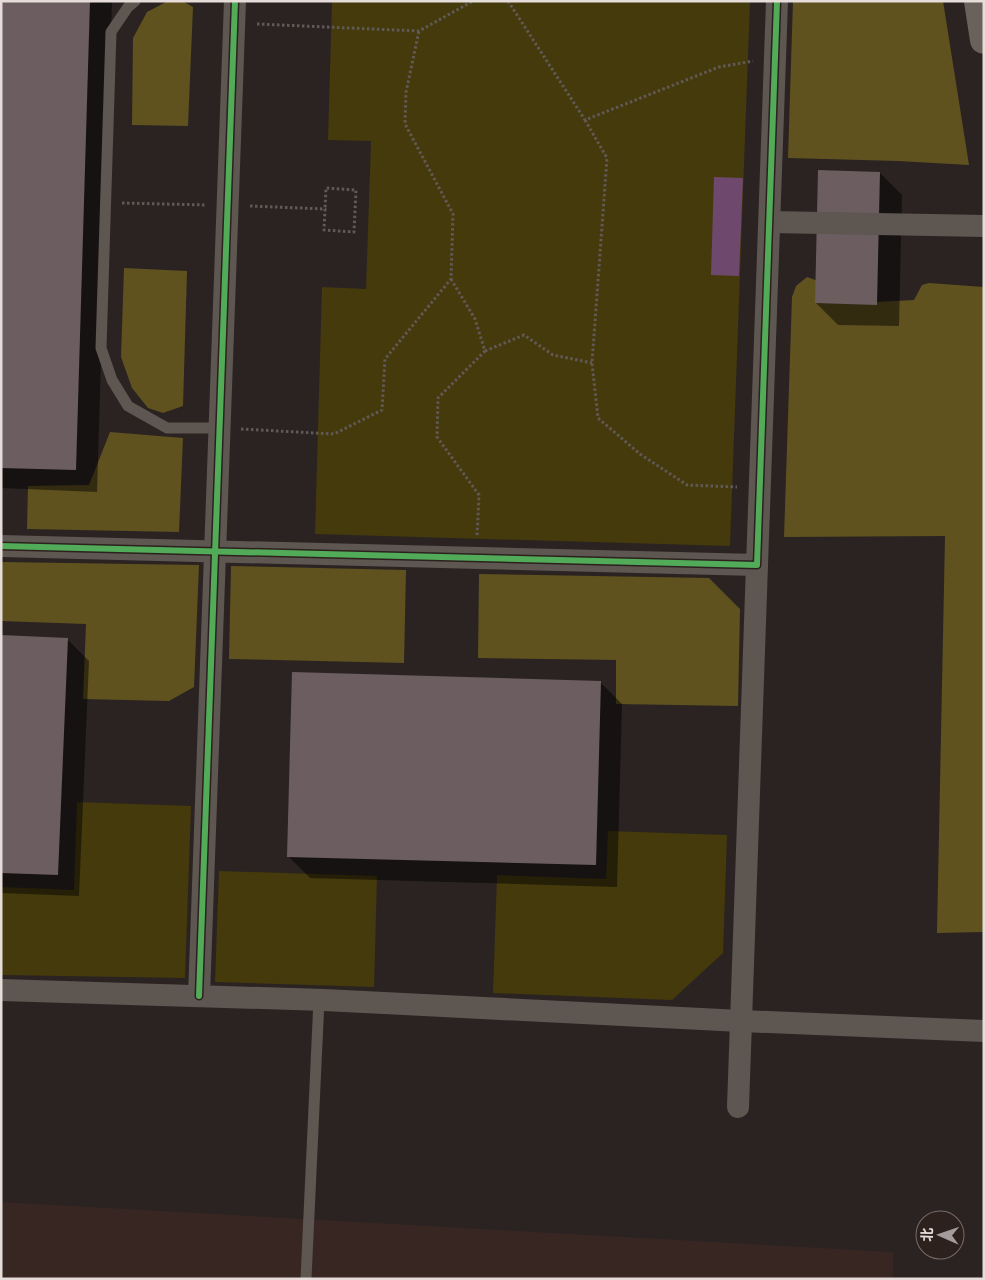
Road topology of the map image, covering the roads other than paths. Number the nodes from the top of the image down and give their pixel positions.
1 (135, 1) edge
2 (235, 1) edge
3 (777, 1) edge
4 (978, 1) edge
5 (984, 40) edge
6 (770, 222) junction
7 (984, 226) edge
8 (220, 428) junction
9 (1, 546) edge
10 (216, 551) junction
11 (758, 565) junction
12 (1, 990) edge
13 (199, 996) junction
14 (319, 1000) junction
15 (741, 1021) junction
16 (984, 1031) edge
17 (738, 1107) dead end
18 (306, 1279) edge

1 - 8 lane
2 - 8 street
3 - 6 street
4 - 5 main road
6 - 7 street
6 - 11 street
8 - 10 street
9 - 10 street
10 - 11 street
10 - 13 street
11 - 15 street
12 - 13 street
13 - 14 street
14 - 15 street
14 - 18 lane
15 - 16 street
15 - 17 street

